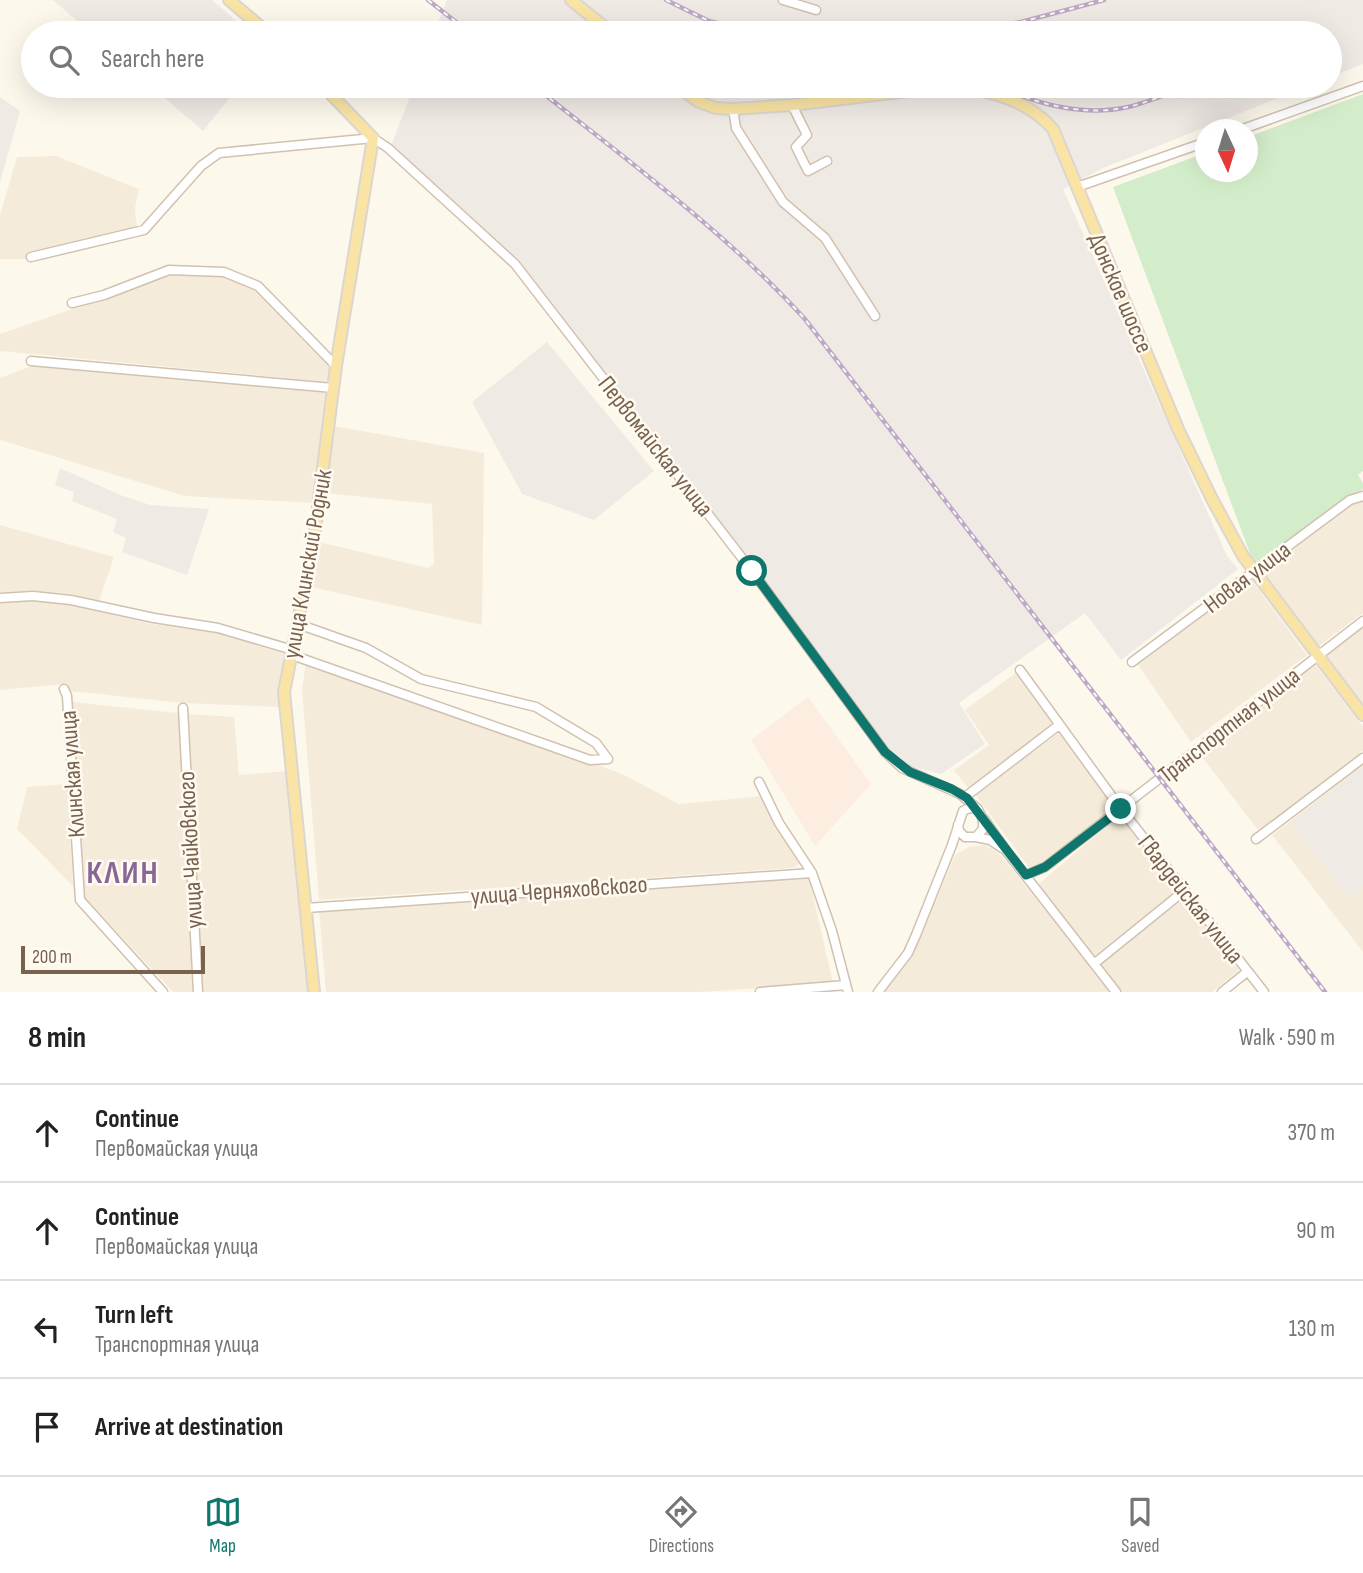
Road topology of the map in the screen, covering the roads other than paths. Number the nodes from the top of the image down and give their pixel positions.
1 (229, 0) edge
2 (571, 0) edge
3 (783, 0) edge
4 (817, 10) dead end
5 (254, 21) edge
6 (597, 21) edge
7 (1363, 86) edge
8 (1342, 94) edge
9 (335, 98) edge
10 (694, 98) edge
11 (851, 98) edge
12 (1006, 98) edge
13 (1329, 98) edge
14 (792, 105) junction
15 (733, 109) junction
16 (1258, 124) edge
17 (373, 138) junction
18 (1195, 146) edge
19 (827, 160) dead end
20 (1077, 187) junction
21 (31, 257) dead end
22 (72, 303) dead end
23 (875, 316) dead end
24 (31, 361) dead end
25 (336, 366) junction
26 (333, 388) junction
27 (1363, 496) edge
28 (1254, 572) junction
29 (0, 598) edge
30 (1363, 621) edge
31 (298, 624) junction
32 (292, 652) junction
33 (1317, 655) junction
34 (1132, 662) dead end
35 (1020, 670) dead end
36 (64, 690) dead end
37 (183, 708) dead end
38 (1363, 715) edge
39 (1059, 725) junction
40 (1363, 758) edge
41 (759, 782) dead end
42 (939, 785) junction
43 (965, 797) junction
44 (1121, 809) junction
45 (980, 813) junction
46 (959, 821) junction
47 (973, 838) junction
48 (1256, 839) dead end
49 (1007, 852) junction
50 (946, 859) junction
51 (811, 873) junction
52 (1026, 875) junction
53 (1184, 891) junction
54 (306, 908) junction
55 (1095, 963) junction
56 (1247, 972) junction
57 (847, 989) edge
58 (163, 992) edge
59 (198, 992) edge
60 (314, 992) edge
61 (760, 992) edge
62 (878, 992) edge
63 (1116, 992) edge
64 (1222, 992) edge
65 (1264, 992) edge

1 - 5 main road
2 - 6 main road
3 - 4 street
7 - 8 street
9 - 17 main road, Первомайская улица
10 - 15 main road, Донское шоссе
11 - 14 main road, Донское шоссе
12 - 20 main road, Донское шоссе
13 - 16 street
14 - 15 main road, Донское шоссе
14 - 19 street
15 - 23 street
17 - 21 street
17 - 25 main road, улица Клинский Родник
17 - 42 street, Первомайская улица
18 - 20 street
20 - 28 main road, Донское шоссе
22 - 25 street
24 - 26 street
25 - 26 main road, улица Клинский Родник
26 - 31 main road, улица Клинский Родник
27 - 28 street, Новая улица
28 - 33 main road, Донское шоссе
28 - 34 street, Новая улица
29 - 32 street
30 - 33 street, Транспортная улица
31 - 32 main road, улица Клинский Родник
31 - 32 street
32 - 54 main road, улица Клинский Родник
33 - 38 main road, Донское шоссе
33 - 44 street, Транспортная улица
35 - 39 street, Гвардейская улица
36 - 58 street, Клинская улица
37 - 59 street, улица Чайковского
39 - 43 street
39 - 44 street, Гвардейская улица
40 - 48 street
41 - 51 street
42 - 43 street, Первомайская улица
42 - 46 street
43 - 45 street, Первомайская улица
44 - 52 street, Транспортная улица
44 - 53 street, Гвардейская улица
45 - 46 street
45 - 47 street
45 - 49 street, Первомайская улица
46 - 47 street
46 - 50 street
47 - 49 street
47 - 50 street
49 - 52 street, Первомайская улица
50 - 62 street
51 - 54 street, улица Черняховского
51 - 57 street
52 - 55 street, Первомайская улица
53 - 55 street
53 - 56 street, Гвардейская улица
54 - 60 main road, улица Клинский Родник
55 - 63 street, Первомайская улица
56 - 64 street
56 - 65 street, Гвардейская улица
57 - 61 street

